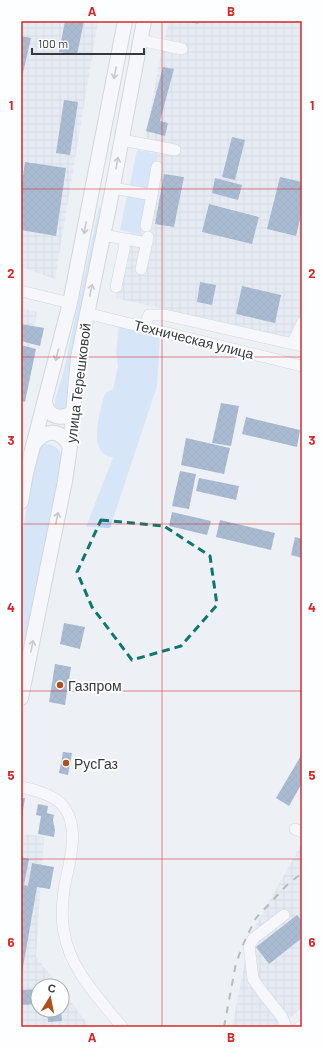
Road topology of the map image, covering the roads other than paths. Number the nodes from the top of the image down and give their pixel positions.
1 (125, 21) edge
2 (144, 21) edge
3 (140, 40) junction
4 (182, 49) dead end
5 (122, 140) junction
6 (175, 150) dead end
7 (157, 167) dead end
8 (112, 188) junction
9 (152, 196) junction
10 (90, 204) junction
11 (109, 207) junction
12 (103, 235) junction
13 (147, 235) junction
14 (126, 240) junction
15 (141, 269) dead end
16 (116, 287) dead end
17 (21, 291) edge
18 (70, 303) junction
19 (86, 313) junction
20 (165, 315) junction
21 (302, 323) edge
22 (144, 327) junction
23 (161, 331) junction
24 (297, 345) edge
25 (302, 366) edge
26 (45, 403) junction
27 (73, 412) junction
28 (34, 444) junction
29 (70, 447) junction
30 (21, 502) edge
31 (21, 698) edge
32 (21, 787) edge
33 (284, 914) dead end
34 (122, 1027) edge
35 (286, 1027) edge

1 -> 10 main road, улица Терешковой
2 - 3 main road, улица Терешковой
3 - 4 street
3 - 5 main road, улица Терешковой
5 - 6 street
8 -> 5 main road, улица Терешковой
7 - 9 street
8 - 9 street
8 - 11 main road, улица Терешковой
9 - 13 street
10 - 11 main road
10 -> 18 main road, улица Терешковой
11 - 12 main road, улица Терешковой
12 - 14 street
19 -> 12 main road, улица Терешковой
13 - 14 street
13 - 15 street
14 - 16 street
17 - 18 street
18 -> 26 main road, улица Терешковой
19 - 22 street, Техническая улица
19 - 27 main road, улица Терешковой
20 - 22 street
20 - 23 street
20 - 24 street
21 - 24 street
22 - 23 street, Техническая улица
23 - 25 street, Техническая улица
26 - 27 main road
26 - 28 main road, улица Терешковой
27 - 29 main road, улица Терешковой
28 - 29 main road
28 - 30 main road, улица Терешковой
31 -> 29 main road, улица Терешковой
32 - 34 street
33 - 35 street

